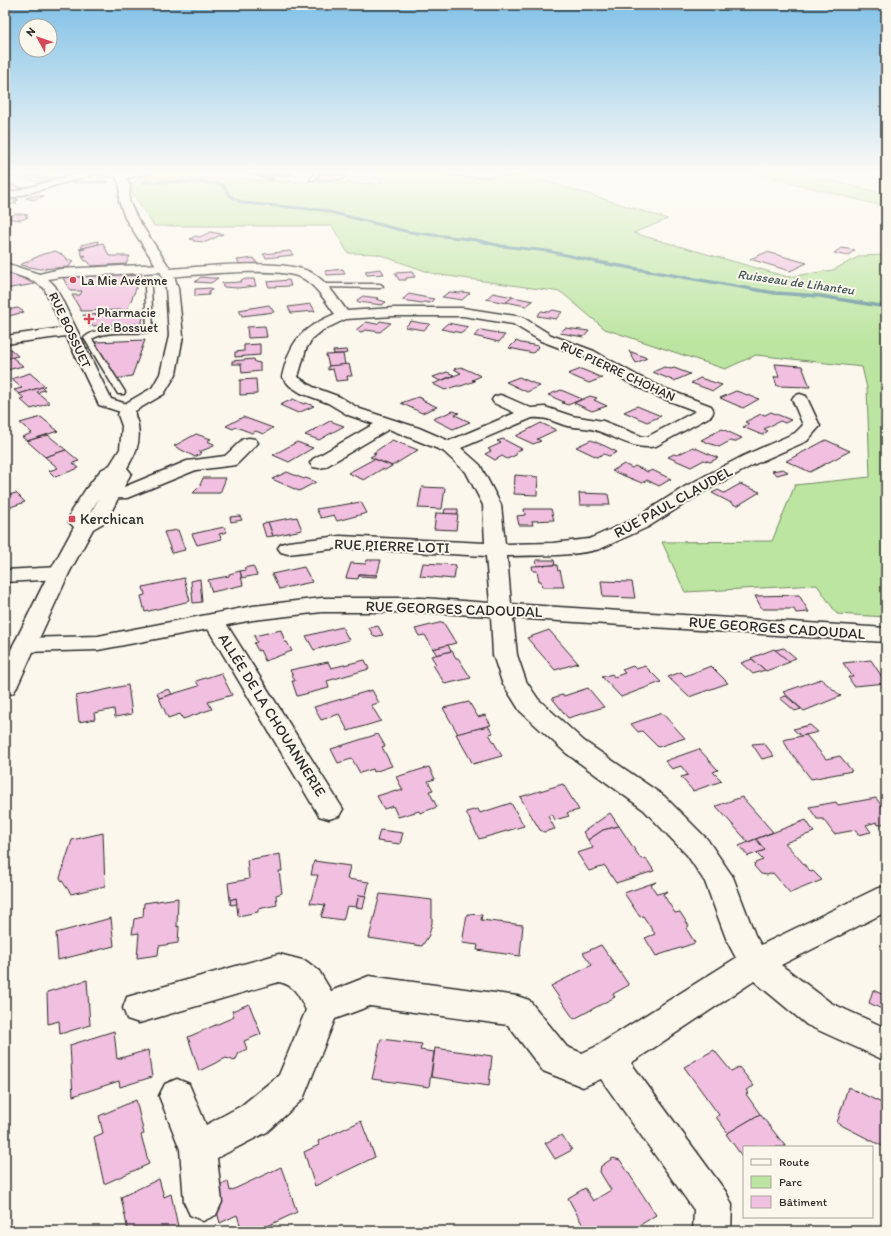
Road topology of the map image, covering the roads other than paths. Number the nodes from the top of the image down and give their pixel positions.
1 (138, 229) edge
2 (5, 267) edge
3 (165, 271) junction
4 (38, 278) junction
5 (319, 286) junction
6 (380, 286) dead end
7 (148, 288) dead end
8 (343, 315) junction
9 (71, 331) junction
10 (5, 340) edge
11 (121, 392) dead end
12 (800, 399) dead end
13 (500, 400) dead end
14 (134, 405) junction
15 (529, 413) junction
16 (386, 424) junction
17 (249, 443) dead end
18 (449, 447) junction
19 (319, 463) dead end
20 (117, 469) junction
21 (93, 492) junction
22 (112, 492) junction
23 (85, 525) junction
24 (288, 548) dead end
25 (495, 550) junction
26 (59, 573) junction
27 (5, 576) edge
28 (502, 610) junction
29 (214, 620) junction
30 (886, 635) edge
31 (24, 645) junction
32 (5, 687) edge
33 (329, 809) dead end
34 (886, 898) edge
35 (755, 963) junction
36 (139, 1008) dead end
37 (322, 1009) junction
38 (886, 1045) edge
39 (607, 1059) junction
40 (177, 1096) dead end
41 (198, 1149) junction
42 (203, 1202) dead end
43 (712, 1231) edge

1 - 3 street
2 - 4 street, RUE BOSSUET
3 - 4 street
3 - 5 street
3 - 14 street
4 - 9 street, RUE BOSSUET
5 - 6 lane
5 - 8 street
7 - 11 lane
8 - 15 street, RUE PIERRE CHOHAN
8 - 16 street
9 - 10 street
9 - 14 street, RUE BOSSUET
12 - 25 street, RUE PAUL CLAUDEL
13 - 15 street, RUE PIERRE CHOHAN
14 - 20 street
15 - 18 street, RUE PIERRE CHOHAN
16 - 18 street
16 - 19 street
17 - 22 street
18 - 25 street
20 - 21 street
20 - 22 street
21 - 22 street
21 - 23 street
22 - 23 street
23 - 26 street
24 - 25 street, RUE PIERRE LOTI
25 - 28 street
26 - 27 street
26 - 31 street
28 - 29 street, RUE GEORGES CADOUDAL
28 - 30 street, RUE GEORGES CADOUDAL
28 - 35 street
29 - 31 street, RUE GEORGES CADOUDAL
29 - 33 street, ALLÉE DE LA CHOUANNERIE
31 - 32 street
34 - 35 street
35 - 38 street
35 - 39 street
36 - 37 street
37 - 39 street
37 - 41 street
39 - 43 street
40 - 41 street
41 - 42 street

